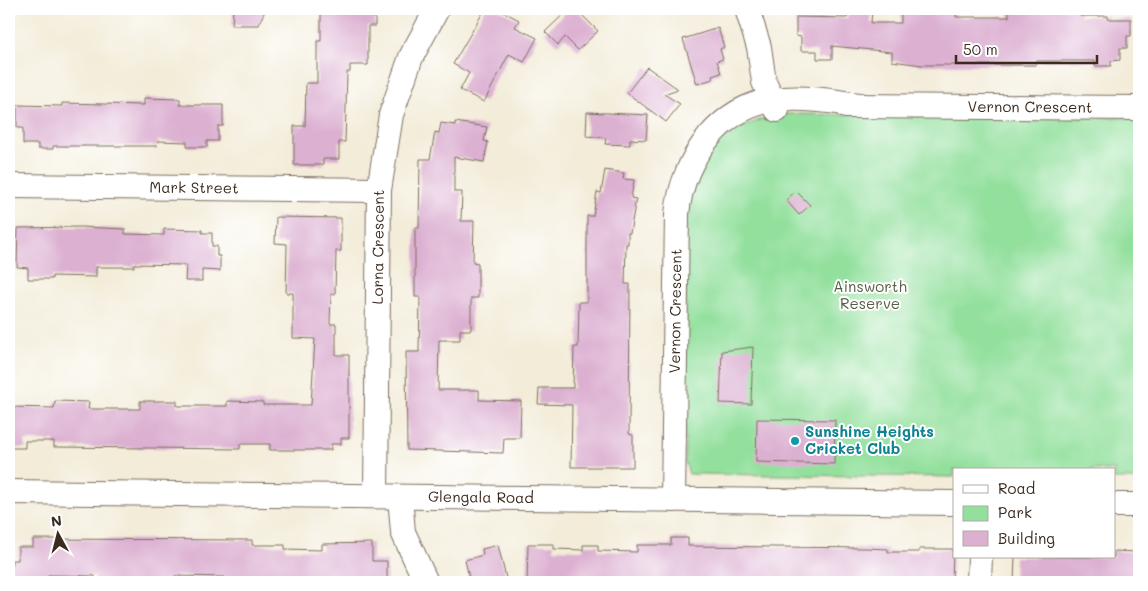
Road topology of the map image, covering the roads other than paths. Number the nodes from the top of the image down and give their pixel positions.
1 (437, 9) edge
2 (747, 9) edge
3 (776, 103) junction
4 (1139, 108) edge
5 (9, 186) edge
6 (379, 190) junction
7 (9, 492) edge
8 (376, 496) junction
9 (400, 497) junction
10 (673, 500) junction
11 (953, 503) edge
12 (1116, 505) edge
13 (1139, 505) edge
14 (426, 582) edge

1 - 6 street, Lorna Crescent
2 - 3 street
3 - 4 street, Vernon Crescent
3 - 10 street, Vernon Crescent
5 - 6 street, Mark Street
6 - 8 street, Lorna Crescent
7 - 8 street, Glengala Road
8 - 9 street, Glengala Road
9 - 10 street, Glengala Road
9 - 14 street
10 - 11 street, Glengala Road
12 - 13 street

